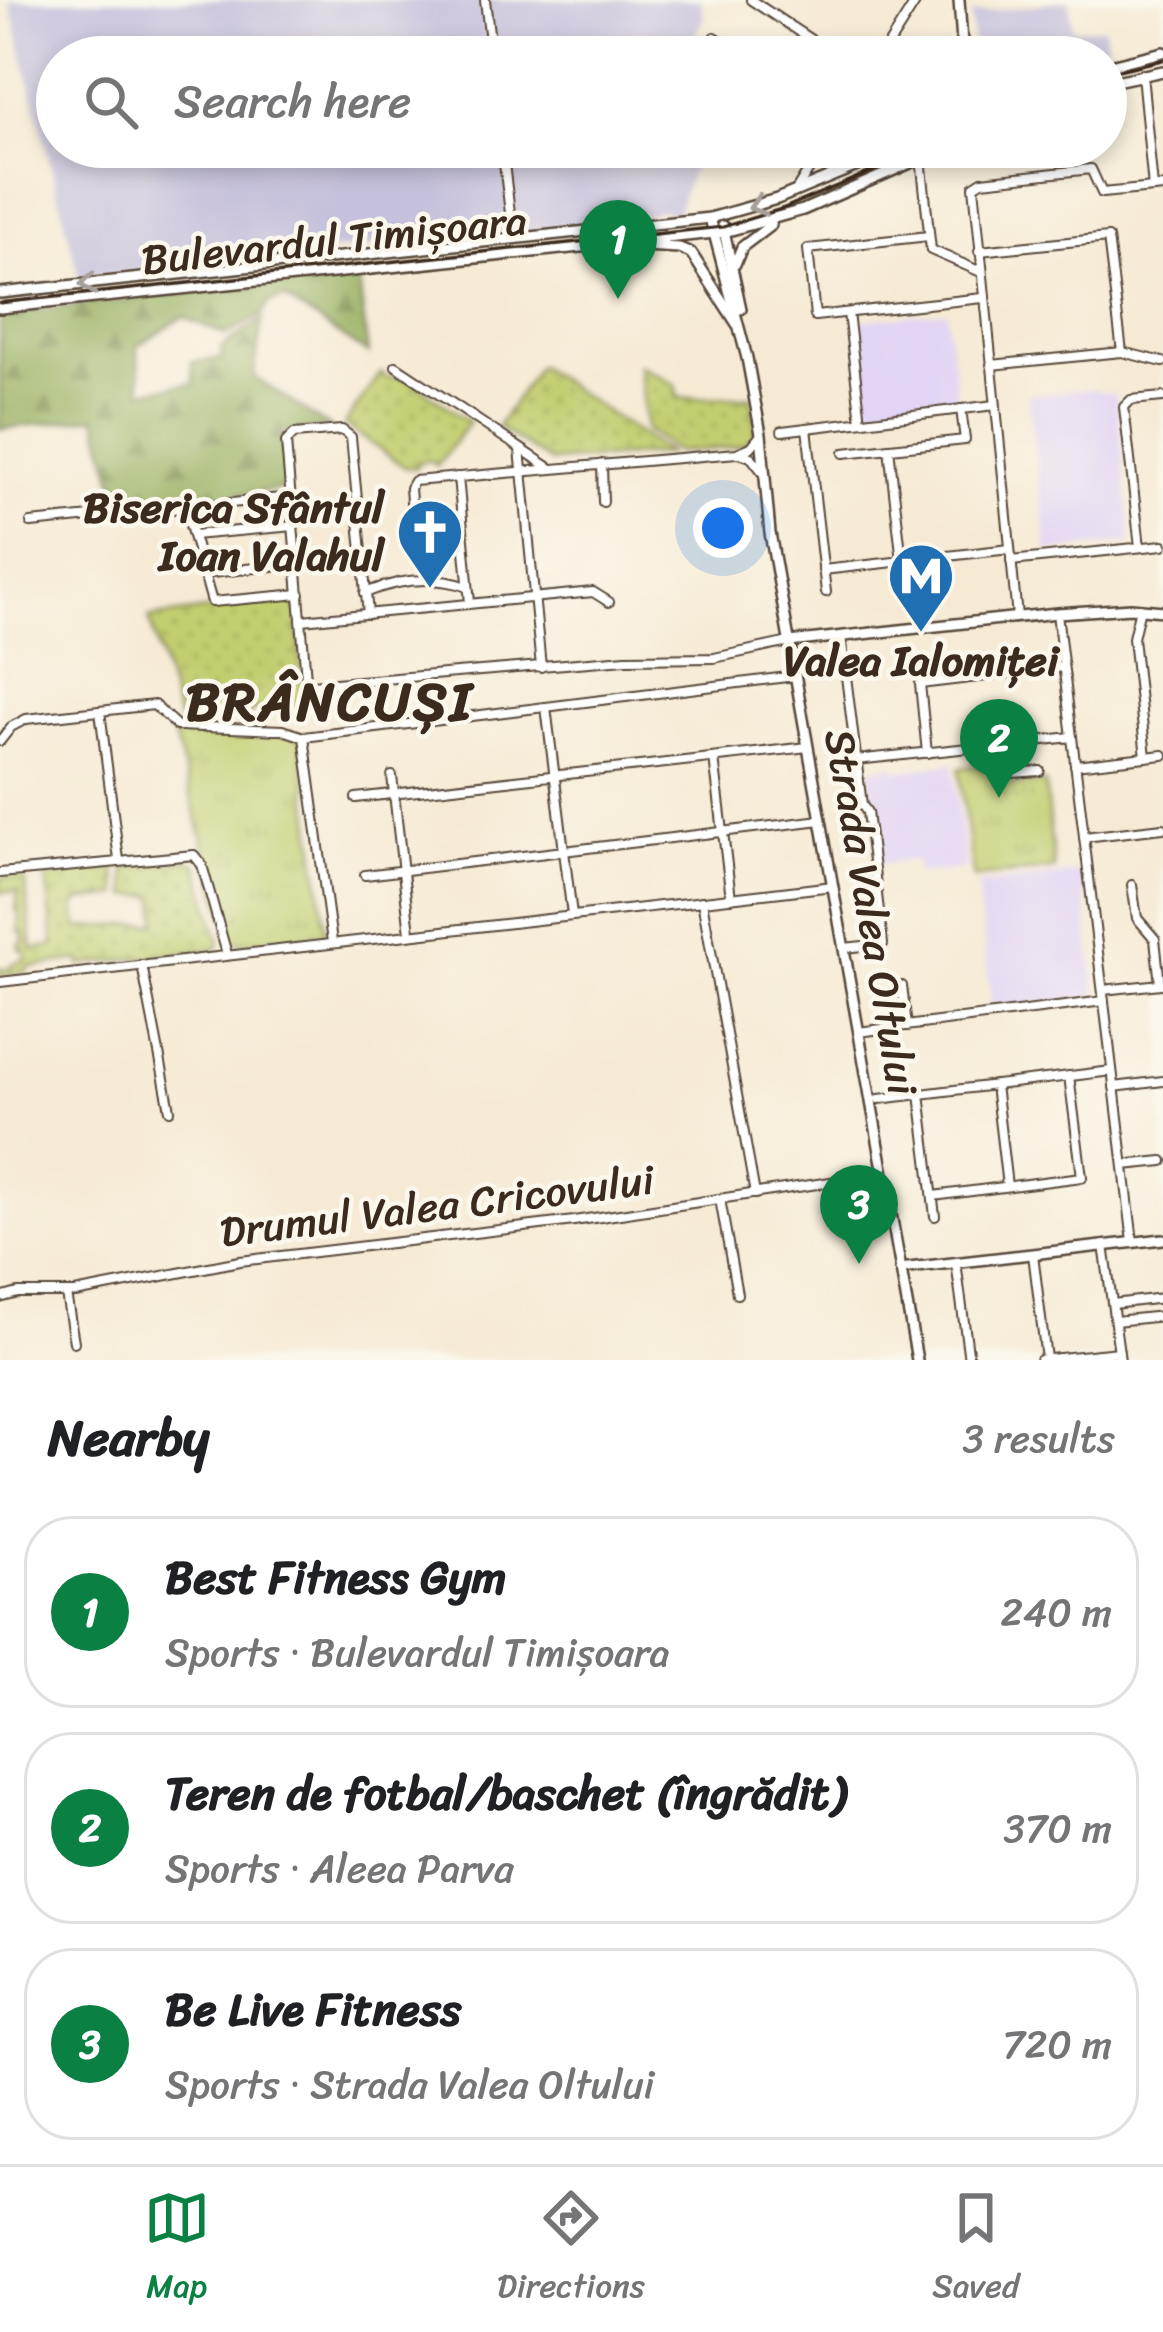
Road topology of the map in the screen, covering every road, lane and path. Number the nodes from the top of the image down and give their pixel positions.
1 (485, 0) edge
2 (751, 0) edge
3 (917, 0) edge
4 (958, 0) edge
5 (489, 36) edge
6 (806, 36) edge
7 (894, 36) edge
8 (961, 36) edge
9 (1163, 52) edge
10 (1137, 56) junction
11 (1127, 59) edge
12 (1163, 71) edge
13 (1142, 74) junction
14 (1127, 78) edge
15 (505, 168) edge
16 (809, 168) edge
17 (853, 168) edge
18 (898, 168) edge
19 (922, 168) edge
20 (1158, 188) edge
21 (794, 193) junction
22 (786, 216) junction
23 (715, 217) junction
24 (657, 224) junction
25 (720, 232) junction
26 (929, 236) junction
27 (513, 238) junction
28 (659, 239) junction
29 (608, 244) junction
30 (979, 251) junction
31 (734, 269) junction
32 (203, 272) junction
33 (981, 272) junction
34 (205, 286) junction
35 (0, 293) edge
36 (983, 298) junction
37 (0, 308) edge
38 (848, 313) junction
39 (742, 332) junction
40 (1122, 352) junction
41 (1163, 362) edge
42 (991, 365) junction
43 (396, 366) dead end
44 (1163, 397) edge
45 (995, 405) junction
46 (961, 409) junction
47 (861, 421) junction
48 (807, 428) junction
49 (782, 431) dead end
50 (761, 434) junction
51 (520, 448) junction
52 (889, 448) junction
53 (737, 453) junction
54 (844, 453) dead end
55 (602, 464) junction
56 (550, 469) junction
57 (762, 471) junction
58 (523, 472) junction
59 (458, 477) junction
60 (291, 497) junction
61 (603, 502) dead end
62 (185, 508) junction
63 (412, 514) dead end
64 (31, 523) dead end
65 (295, 526) junction
66 (193, 535) junction
67 (1163, 544) edge
68 (1140, 547) junction
69 (1010, 549) junction
70 (902, 561) junction
71 (1011, 561) junction
72 (298, 563) junction
73 (824, 570) junction
74 (203, 574) junction
75 (468, 587) junction
76 (826, 592) dead end
77 (365, 593) junction
78 (300, 594) junction
79 (534, 597) junction
80 (609, 602) dead end
81 (470, 603) junction
82 (1140, 608) junction
83 (1163, 611) edge
84 (1057, 613) junction
85 (368, 614) junction
86 (1017, 617) junction
87 (302, 620) junction
88 (841, 637) junction
89 (789, 642) junction
90 (541, 667) junction
91 (1063, 667) junction
92 (795, 676) junction
93 (546, 707) junction
94 (100, 711) junction
95 (304, 737) junction
96 (1072, 737) junction
97 (0, 741) edge
98 (1004, 745) junction
99 (808, 747) junction
100 (927, 753) junction
101 (1163, 755) edge
102 (1146, 757) junction
103 (714, 758) junction
104 (856, 760) junction
105 (1075, 765) junction
106 (1040, 771) dead end
107 (392, 776) dead end
108 (555, 776) junction
109 (394, 794) junction
110 (356, 798) dead end
111 (821, 820) junction
112 (1163, 828) edge
113 (723, 832) junction
114 (1084, 837) junction
115 (564, 851) junction
116 (119, 860) junction
117 (402, 870) junction
118 (0, 873) edge
119 (365, 875) dead end
120 (1132, 885) dead end
121 (832, 886) junction
122 (731, 898) junction
123 (702, 901) junction
124 (572, 915) junction
125 (410, 933) junction
126 (332, 942) junction
127 (844, 948) junction
128 (226, 954) junction
129 (142, 964) junction
130 (0, 982) edge
131 (1162, 984) edge
132 (902, 986) dead end
133 (1103, 996) junction
134 (907, 1026) junction
135 (859, 1032) junction
136 (1112, 1071) junction
137 (1069, 1076) junction
138 (1163, 1081) edge
139 (995, 1085) junction
140 (1114, 1087) junction
141 (920, 1094) junction
142 (879, 1099) dead end
143 (170, 1110) dead end
144 (1163, 1161) edge
145 (1124, 1165) junction
146 (884, 1174) junction
147 (1007, 1186) junction
148 (754, 1194) junction
149 (933, 1196) junction
150 (720, 1199) junction
151 (935, 1216) dead end
152 (1163, 1239) edge
153 (1133, 1242) junction
154 (1104, 1245) junction
155 (1033, 1253) junction
156 (956, 1262) junction
157 (901, 1269) junction
158 (66, 1294) junction
159 (737, 1294) dead end
160 (0, 1298) edge
161 (1163, 1298) edge
162 (1113, 1304) junction
163 (1163, 1316) edge
164 (1115, 1321) junction
165 (74, 1342) dead end
166 (1119, 1356) edge
167 (916, 1360) edge
168 (969, 1360) edge
169 (1043, 1360) edge

1 - 5 street
2 - 6 street
3 - 7 street
4 - 8 main road
9 - 10 main road
10 - 11 main road
10 - 13 main road
12 - 13 main road
13 - 14 main road
13 - 20 street
15 - 27 street
16 - 21 street
17 - 21 main road, Bulevardul Timișoara
18 - 22 main road, Bulevardul Timișoara
19 - 26 street
20 - 30 street
21 -> 23 main road, Bulevardul Timișoara
22 - 25 main road, Bulevardul Timișoara
22 - 31 main road
23 - 24 main road, Bulevardul Timișoara
23 - 25 main road, Strada Valea Oltului
24 - 27 main road, Bulevardul Timișoara
24 - 28 main road
25 - 28 main road, Bulevardul Timișoara
25 - 31 main road, Strada Valea Oltului
25 - 39 main road, Strada Valea Oltului
26 - 33 street
26 - 38 street
27 - 32 main road, Bulevardul Timișoara
28 - 29 main road, Bulevardul Timișoara
29 - 34 main road, Bulevardul Timișoara
29 - 39 main road
30 - 33 street
30 - 40 street
31 - 39 main road, Strada Valea Oltului
32 - 34 main road
32 -> 35 main road, Bulevardul Timișoara
33 - 36 street
34 - 37 main road, Bulevardul Timișoara
36 - 38 street
36 - 42 street
38 - 47 street
39 - 50 main road, Strada Valea Oltului
40 - 41 street
40 - 42 street
42 - 45 street
43 - 51 street
44 - 68 street
45 - 46 street
45 - 69 street
46 - 47 street
46 - 52 street
47 - 48 street
48 - 49 street
48 - 73 street
50 - 53 street
50 - 57 main road, Strada Valea Oltului
51 - 56 street
51 - 58 street
52 - 54 street
52 - 70 street
53 - 55 street
53 - 57 street
55 - 56 street
55 - 61 street
56 - 58 street
57 - 89 main road, Strada Valea Oltului
58 - 59 street
58 - 79 street
59 - 63 street
59 - 75 street
60 - 62 street
60 - 65 street
60 - 77 street
62 - 64 street
62 - 66 street
65 - 66 street
65 - 72 street
66 - 74 street
67 - 68 street
68 - 71 street
69 - 70 street
69 - 71 street
70 - 73 street
71 - 86 street
72 - 74 street
72 - 78 street
73 - 76 street
74 - 78 street
75 - 77 street
75 - 81 street
77 - 85 street
78 - 87 street
79 - 80 street
79 - 81 street
79 - 90 street
81 - 85 street
82 - 83 main road
82 - 84 main road
82 - 102 street
84 - 86 main road
84 - 91 street
85 - 87 street
86 - 88 main road
87 - 90 street
88 - 89 main road
88 - 104 street
89 - 90 street
89 - 92 main road, Strada Valea Oltului
91 - 96 street
91 - 100 street
92 - 93 street
92 - 99 main road, Strada Valea Oltului
93 - 95 street
93 - 108 street
94 - 95 street
94 - 97 street
94 - 116 street
95 - 126 street
96 - 98 street
96 - 105 street
98 - 100 street
98 - 106 street
99 - 103 street
99 - 111 main road, Strada Valea Oltului
100 - 104 street
101 - 102 street
102 - 105 street
103 - 108 street
103 - 113 street
104 - 127 street
105 - 114 street
107 - 109 street
108 - 109 street
108 - 115 street
109 - 110 street
109 - 117 street
111 - 113 street
111 - 121 main road, Strada Valea Oltului
112 - 114 street
113 - 115 street
113 - 122 street
114 - 133 street
115 - 117 street
115 - 124 street
116 - 118 street
116 - 128 street
117 - 119 street
117 - 125 street
120 - 131 street
121 - 122 street
121 - 127 main road, Strada Valea Oltului
122 - 123 street
123 - 124 street
123 - 148 street
124 - 125 street
125 - 126 street
126 - 128 street
127 - 135 main road, Strada Valea Oltului
128 - 129 street
129 - 130 street
129 - 143 street
131 - 133 street
132 - 134 street
133 - 134 street
133 - 136 street
134 - 135 street
135 - 146 main road, Strada Valea Oltului
136 - 137 street
136 - 140 street
137 - 139 street
137 - 147 street
138 - 140 street
139 - 141 street
139 - 147 street
140 - 145 street
141 - 142 street
141 - 149 street, Strada Valea Oltului
144 - 145 street
145 - 153 street
146 - 148 street, Drumul Valea Cricovului
146 - 157 main road, Strada Valea Oltului
147 - 149 street
148 - 150 street, Drumul Valea Cricovului
149 - 151 street, Strada Valea Oltului
150 - 158 street, Drumul Valea Cricovului
150 - 159 street
152 - 153 main road
153 - 154 main road
154 - 155 main road
154 - 162 street
155 - 156 main road
155 - 169 street
156 - 157 main road
156 - 168 street
157 - 167 main road, Strada Valea Oltului
158 - 160 street, Drumul Valea Cricovului
158 - 165 street
161 - 162 street
162 - 164 street
163 - 164 street
164 - 166 street
166 - 169 street

